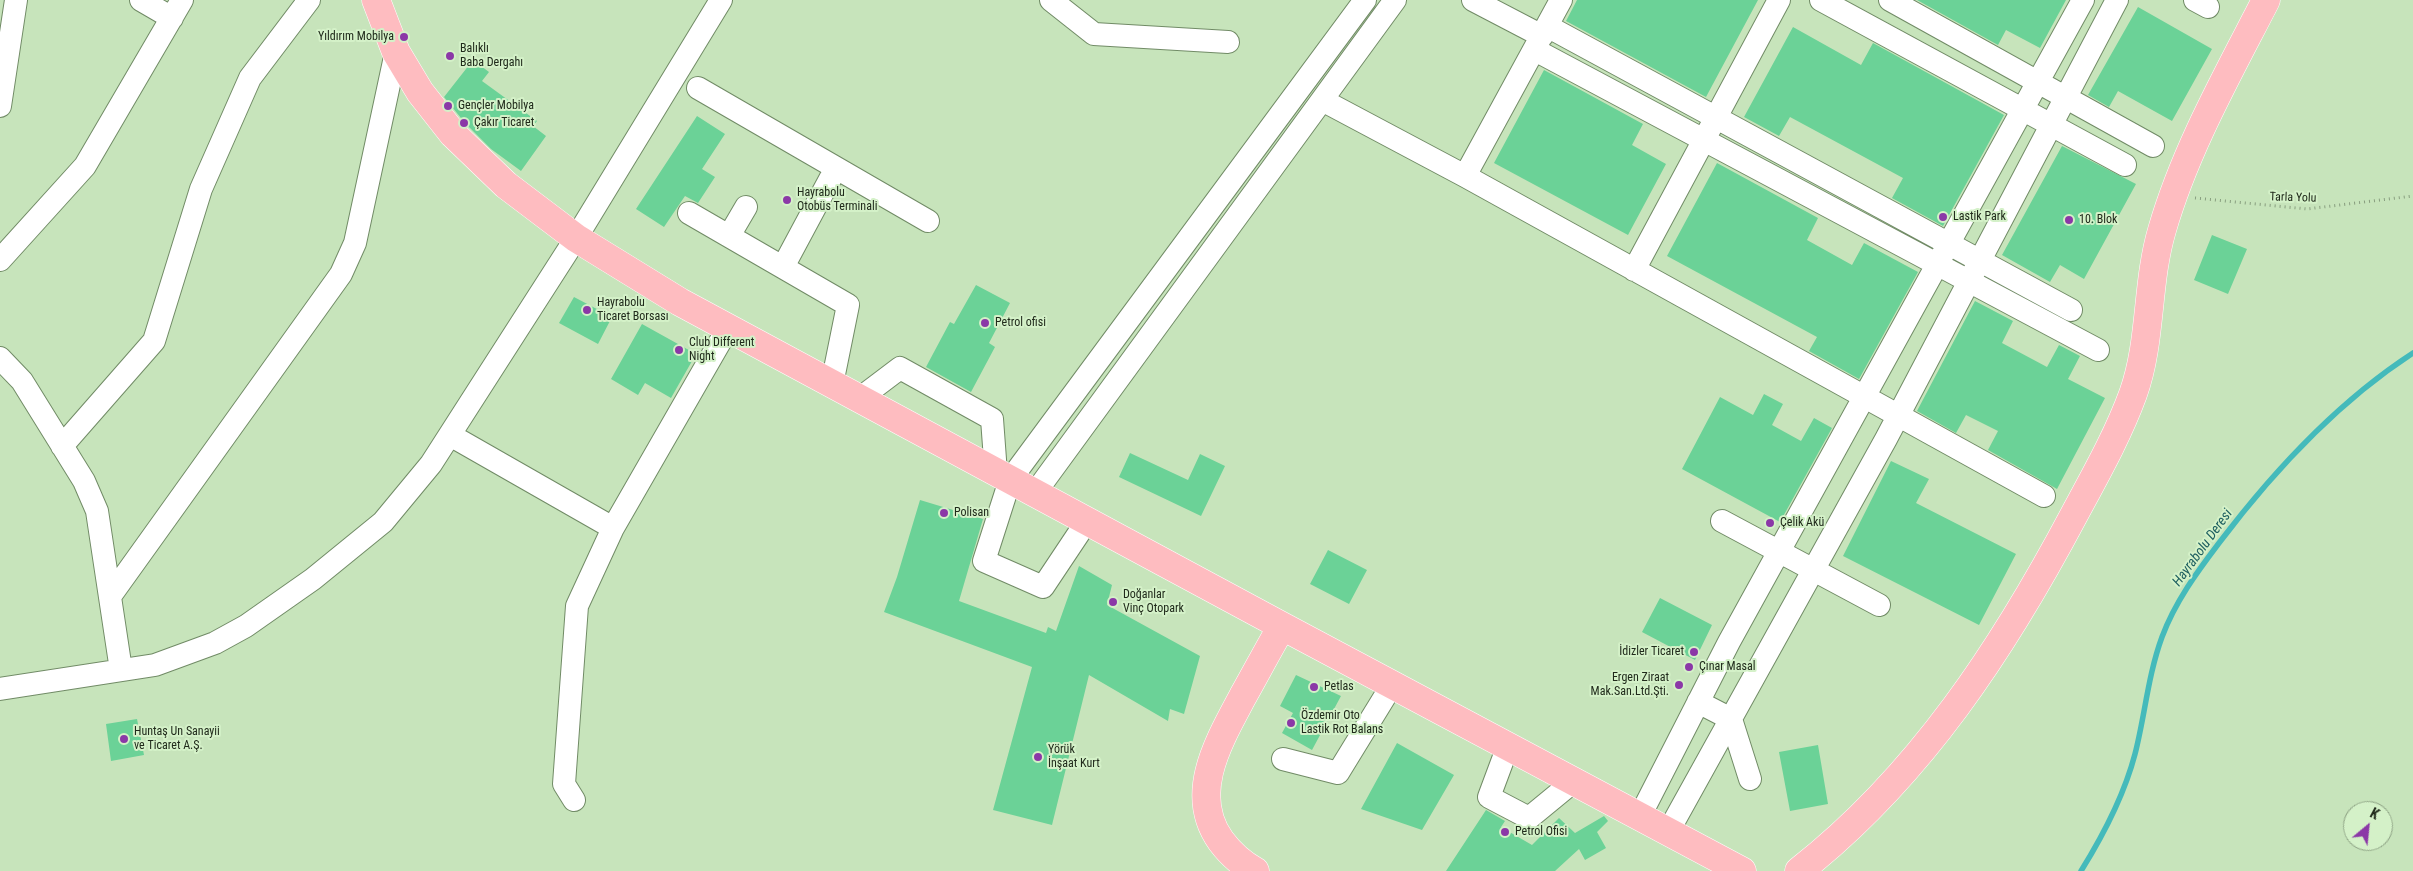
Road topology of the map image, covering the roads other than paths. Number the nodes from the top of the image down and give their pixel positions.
1 (16, 0) edge
2 (141, 0) edge
3 (309, 0) edge
4 (376, 0) edge
5 (721, 0) edge
6 (1051, 0) edge
7 (1364, 0) edge
8 (1395, 0) edge
9 (1473, 0) edge
10 (1561, 0) edge
11 (1779, 0) edge
12 (1821, 0) edge
13 (1890, 0) edge
14 (2084, 0) edge
15 (2117, 0) edge
16 (2266, 0) edge
17 (177, 9) edge
18 (1541, 37) junction
19 (1228, 42) dead end
20 (396, 52) junction
21 (2038, 82) junction
22 (698, 88) dead end
23 (2066, 98) junction
24 (1322, 100) junction
25 (0, 106) edge
26 (2023, 110) junction
27 (1717, 117) junction
28 (2052, 125) junction
29 (1704, 140) junction
30 (2153, 146) dead end
31 (2125, 165) dead end
32 (836, 168) junction
33 (1465, 176) junction
34 (746, 207) dead end
35 (689, 213) dead end
36 (928, 221) dead end
37 (729, 236) junction
38 (576, 238) junction
39 (1949, 243) junction
40 (0, 260) edge
41 (1980, 260) junction
42 (1937, 264) junction
43 (784, 267) junction
44 (1634, 270) junction
45 (1969, 282) junction
46 (2071, 310) dead end
47 (728, 328) junction
48 (2098, 350) dead end
49 (0, 358) edge
50 (832, 384) junction
51 (1864, 397) junction
52 (859, 399) junction
53 (1899, 416) junction
54 (450, 434) junction
55 (62, 446) junction
56 (1003, 476) junction
57 (1035, 494) junction
58 (2044, 496) dead end
59 (1087, 521) junction
60 (1722, 521) dead end
61 (613, 528) junction
62 (1779, 552) junction
63 (1813, 570) junction
64 (111, 595) junction
65 (1879, 606) dead end
66 (1282, 626) junction
67 (121, 670) junction
68 (1392, 685) junction
69 (0, 689) edge
70 (1698, 702) junction
71 (1731, 719) junction
72 (1508, 746) junction
73 (1283, 759) dead end
74 (1750, 779) dead end
75 (1574, 781) junction
76 (574, 800) dead end
77 (1640, 816) junction
78 (1668, 832) junction
79 (1255, 871) edge
80 (1742, 871) edge
81 (1799, 871) edge

1 - 25 street
2 - 17 street
3 - 55 street
4 - 20 main road
5 - 38 street
6 - 19 street
7 - 56 street
8 - 24 street
9 - 18 street
10 - 18 street
11 - 27 street
12 - 26 street
13 - 21 street
14 - 21 street
15 - 23 street
16 - 81 main road
17 - 40 street
18 - 27 street
18 - 29 street
18 - 33 street
20 - 38 main road
20 - 64 street
21 - 23 street
21 - 26 street
22 - 32 street
23 - 28 street
23 - 30 street
24 - 33 street
24 - 57 street
26 - 28 street
26 - 39 street
27 - 29 street
27 - 39 street
28 - 31 street
28 - 41 street
29 - 42 street
29 - 44 street
32 - 36 street
32 - 43 street
33 - 44 street
34 - 37 street
35 - 37 street
37 - 43 street
38 - 47 main road
38 - 54 street
39 - 41 street
39 - 42 street
41 - 45 street
41 - 46 street
42 - 45 street
42 - 51 street
43 - 50 street
44 - 51 street
45 - 48 street
45 - 53 street
47 - 50 main road
47 - 61 street
49 - 55 street
50 - 52 main road
51 - 53 street
51 - 62 street
52 - 56 main road
52 - 56 street
53 - 58 street
53 - 63 street
54 - 61 street
54 - 67 street
55 - 64 street
56 - 57 main road
56 - 59 street
57 - 59 main road
59 - 66 main road
60 - 62 street
61 - 76 street
62 - 63 street
62 - 70 street
63 - 65 street
63 - 71 street
64 - 67 street
66 - 68 main road
66 - 79 main road
67 - 69 street
68 - 72 main road
68 - 73 street
70 - 71 street
70 - 77 street
71 - 74 street
71 - 78 street
72 - 75 main road
72 - 75 street
75 - 77 main road
77 - 78 main road
78 - 80 main road

